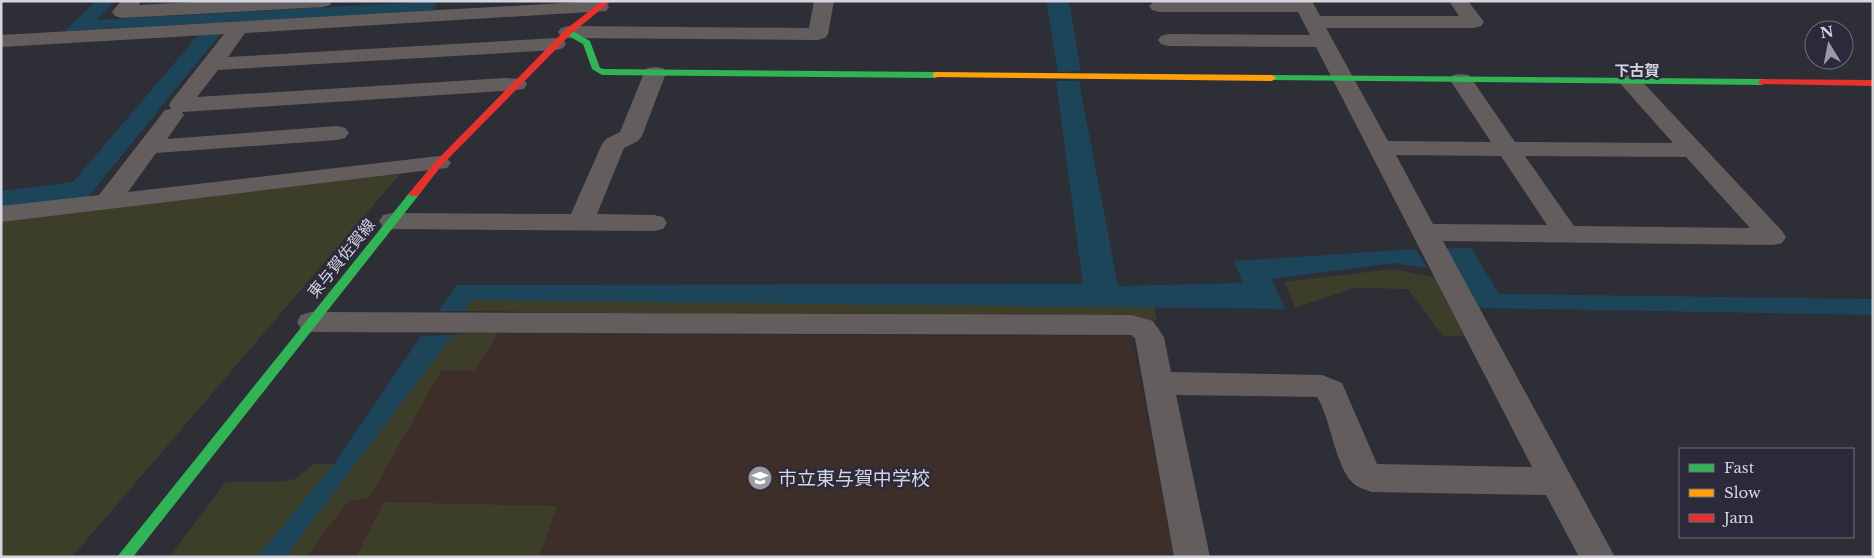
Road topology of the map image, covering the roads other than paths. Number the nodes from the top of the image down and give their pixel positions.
1 (132, 1) edge
2 (323, 1) edge
3 (824, 1) edge
4 (1458, 1) edge
5 (232, 4) edge
6 (603, 4) edge
7 (1159, 6) dead end
8 (1306, 10) edge
9 (240, 28) junction
10 (562, 38) junction
11 (1168, 40) dead end
12 (1, 41) edge
13 (1323, 41) junction
14 (211, 64) junction
15 (655, 73) junction
16 (1343, 79) junction
17 (1461, 80) junction
18 (1629, 81) junction
19 (1873, 83) edge
20 (516, 84) junction
21 (173, 115) dead end
22 (337, 133) dead end
23 (148, 147) junction
24 (1380, 148) junction
25 (1508, 149) junction
26 (1692, 150) junction
27 (439, 163) junction
28 (107, 202) junction
29 (1, 214) edge
30 (392, 221) junction
31 (581, 222) junction
32 (654, 223) dead end
33 (1425, 232) junction
34 (1566, 234) junction
35 (311, 322) junction
36 (1158, 383) junction
37 (1556, 481) junction
38 (124, 557) edge
39 (1192, 557) edge
40 (1597, 557) edge

1 - 5 street
2 - 5 street
3 - 10 street
4 - 8 street
6 - 9 street
6 - 10 street, 東与賀佐賀線
7 - 8 street
8 - 13 street
9 - 12 street
9 - 14 street
10 - 14 street
10 - 15 street
10 - 20 street, 東与賀佐賀線
11 - 13 street
13 - 16 street
14 - 20 street
15 - 16 street
15 - 31 street
16 - 17 street
16 - 24 street
17 - 18 street
17 - 25 street
18 - 19 street
18 - 26 street
20 - 27 street, 東与賀佐賀線
21 - 23 street
22 - 23 street
23 - 28 street
24 - 25 street
24 - 33 street
25 - 26 street
25 - 34 street
26 - 34 street
27 - 28 street
27 - 30 street, 東与賀佐賀線
28 - 29 street
30 - 31 street
30 - 35 street, 東与賀佐賀線
31 - 32 street
33 - 34 street
33 - 37 street
35 - 36 street
35 - 38 street, 東与賀佐賀線
36 - 37 street
36 - 39 street
37 - 40 street

